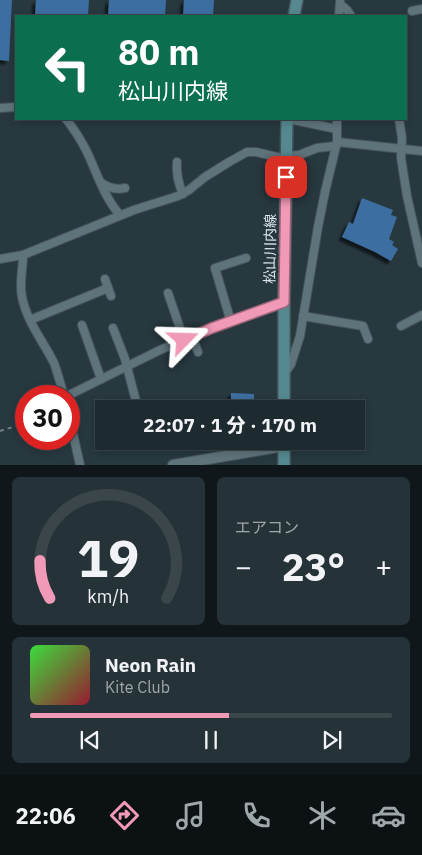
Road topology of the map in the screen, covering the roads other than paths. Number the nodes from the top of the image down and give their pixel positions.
1 (297, 0) edge
2 (340, 2) edge
3 (422, 9) edge
4 (412, 11) dead end
5 (294, 15) edge
6 (339, 15) edge
7 (350, 15) edge
8 (15, 107) edge
9 (0, 108) edge
10 (67, 120) edge
11 (288, 120) edge
12 (293, 120) edge
13 (337, 120) edge
14 (399, 120) edge
15 (337, 129) junction
16 (336, 144) junction
17 (401, 149) junction
18 (422, 151) edge
19 (286, 158) junction
20 (177, 162) dead end
21 (100, 182) junction
22 (125, 188) dead end
23 (183, 194) junction
24 (120, 214) junction
25 (23, 255) junction
26 (246, 258) dead end
27 (0, 259) edge
28 (422, 263) edge
29 (105, 279) dead end
30 (168, 292) dead end
31 (284, 302) junction
32 (408, 312) dead end
33 (422, 315) edge
34 (303, 316) junction
35 (30, 320) junction
36 (413, 320) junction
37 (231, 322) junction
38 (82, 325) dead end
39 (401, 326) dead end
40 (113, 328) dead end
41 (192, 337) junction
42 (368, 338) dead end
43 (184, 340) junction
44 (198, 352) dead end
45 (127, 366) junction
46 (285, 373) junction
47 (101, 379) junction
48 (62, 385) edge
49 (80, 389) edge
50 (136, 400) edge
51 (284, 400) edge
52 (77, 450) edge
53 (252, 450) edge
54 (284, 450) edge
55 (80, 465) edge
56 (172, 465) edge
57 (284, 465) edge

1 - 5 main road
2 - 6 street
2 - 7 street
3 - 4 street
8 - 9 street
10 - 21 street
11 - 19 main road, 松山川内線
12 - 15 street
13 - 15 street
14 - 17 street
15 - 16 street
16 - 17 street
16 - 19 street
16 - 34 street
17 - 18 street
17 - 28 street
19 - 23 street
19 - 31 main road, 松山川内線
20 - 23 street
21 - 22 street
21 - 24 street
23 - 24 street
24 - 25 street
25 - 27 street
25 - 35 street
26 - 37 street
29 - 35 street
30 - 43 street
31 - 37 street
31 - 46 main road, 松山川内線
32 - 36 street
33 - 36 street
34 - 42 street
34 - 46 street
35 - 48 street
36 - 39 street
37 - 41 street
38 - 47 street
40 - 45 street
41 - 43 street
41 - 44 street
43 - 45 street
45 - 47 street
45 - 50 street
46 - 51 main road, 松山川内線
47 - 49 street
52 - 55 street
53 - 56 street
54 - 57 main road

